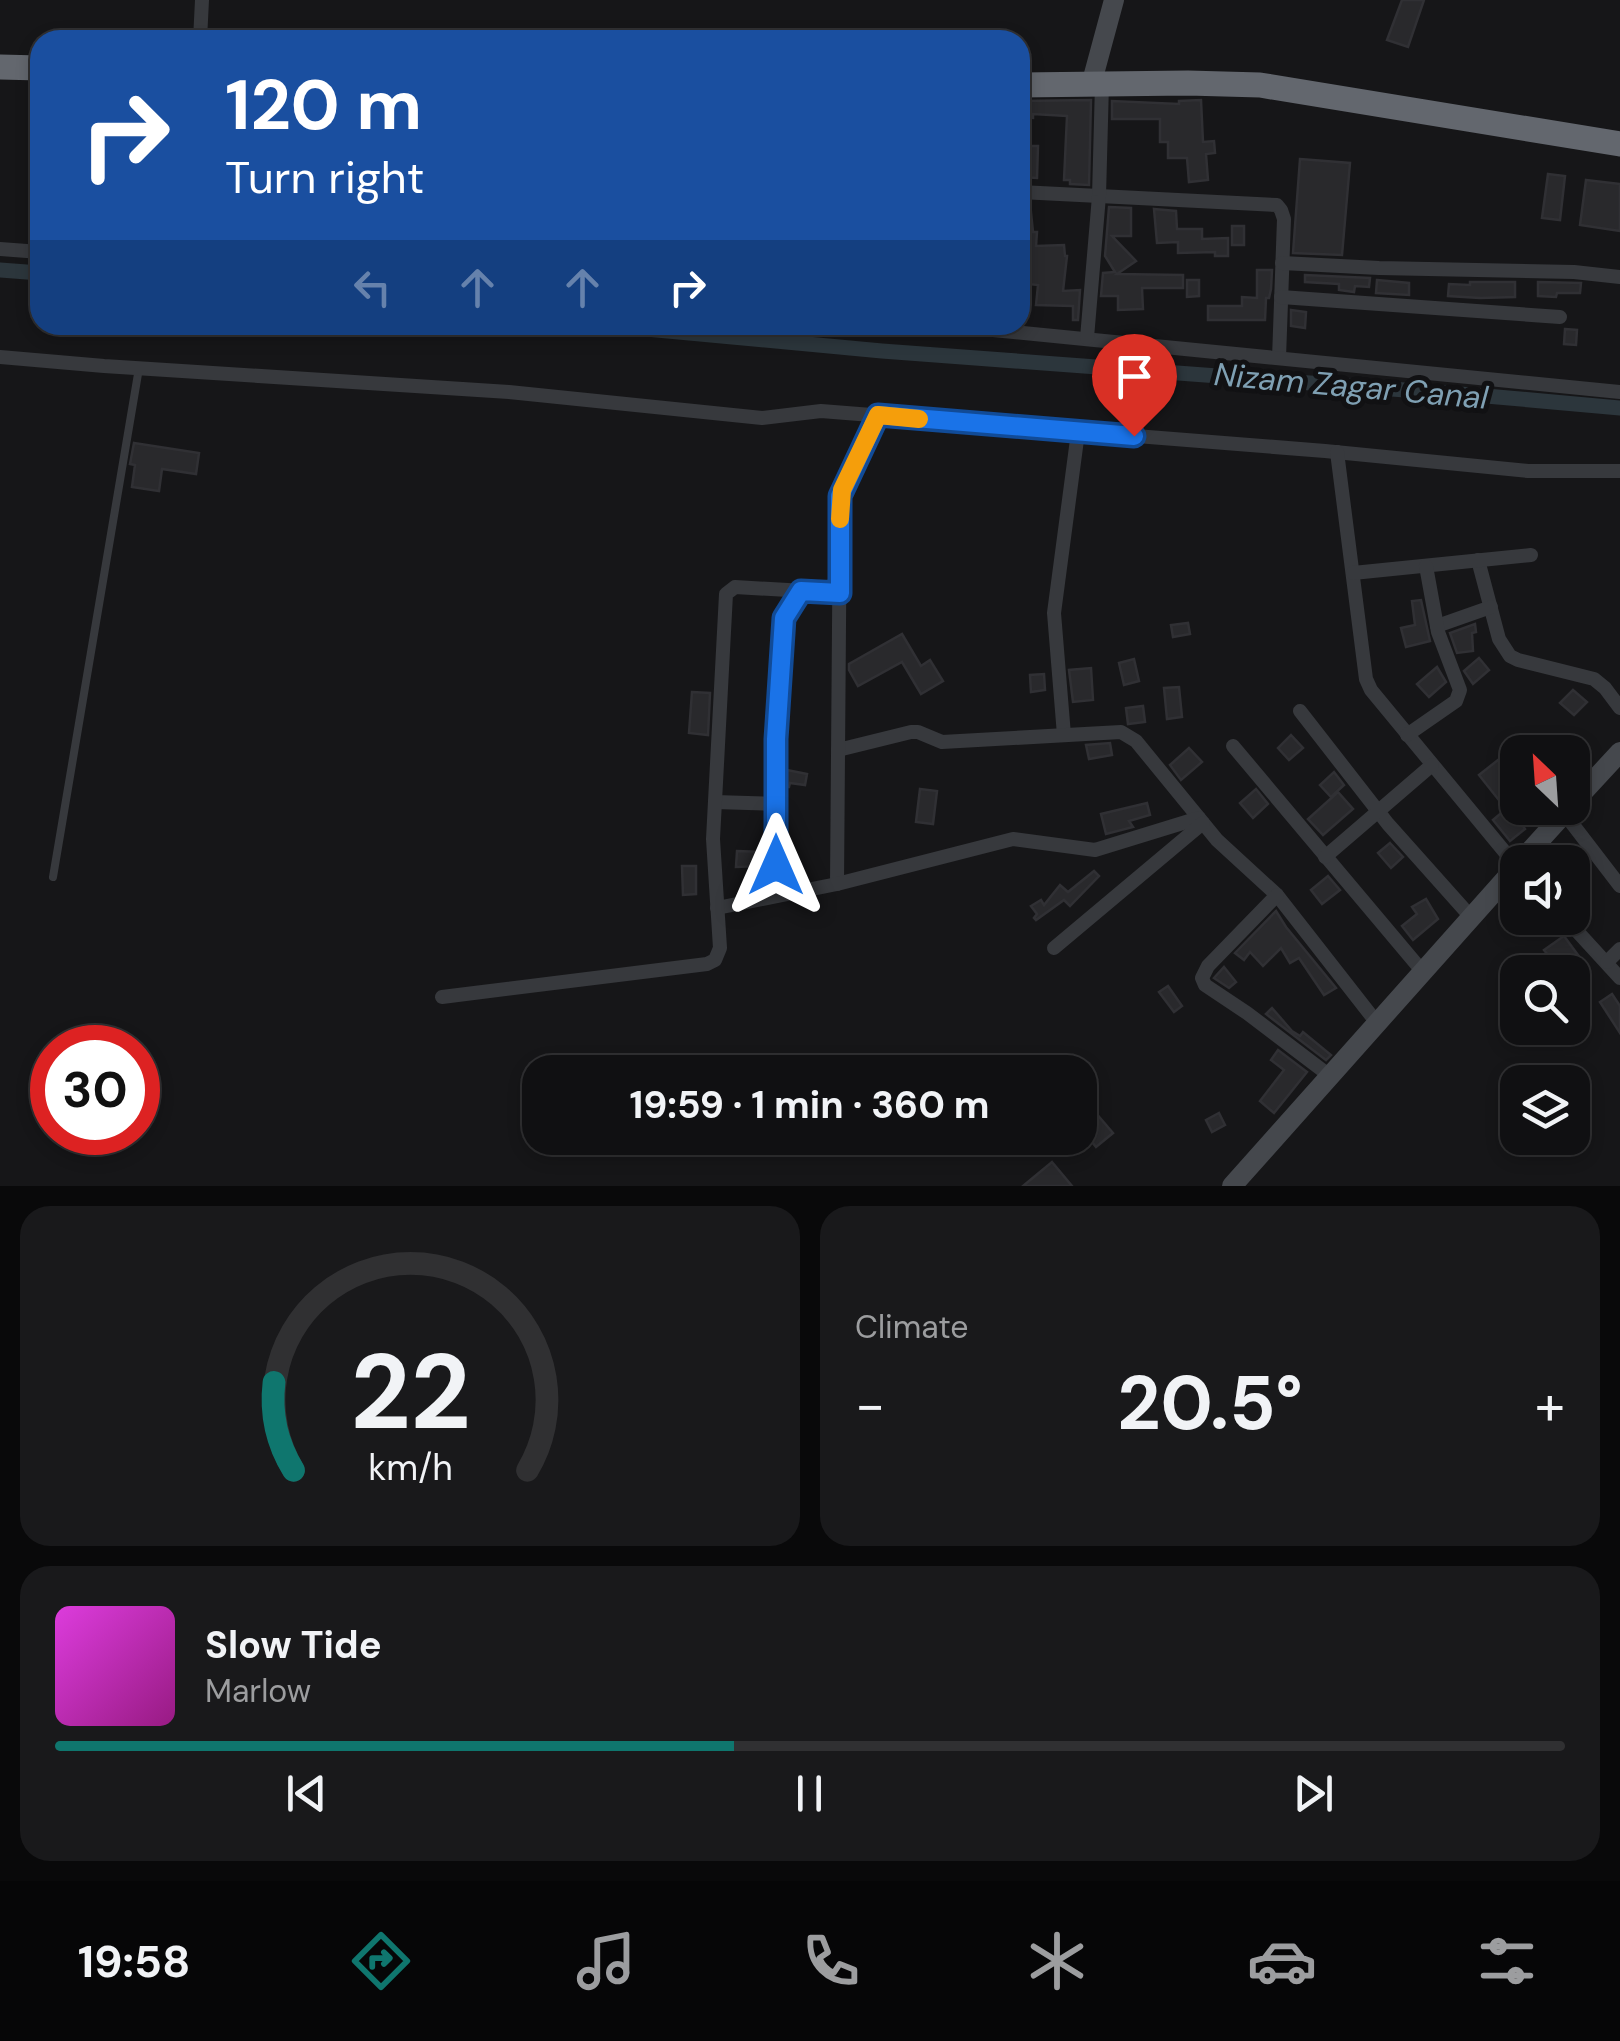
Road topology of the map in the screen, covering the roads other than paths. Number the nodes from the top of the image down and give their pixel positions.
1 (202, 0) edge
2 (1114, 0) edge
3 (200, 30) edge
4 (0, 68) edge
5 (30, 68) edge
6 (1096, 84) junction
7 (1030, 85) edge
8 (1620, 144) edge
9 (1030, 193) edge
10 (1099, 196) junction
11 (0, 249) edge
12 (30, 251) edge
13 (1282, 263) junction
14 (1620, 277) edge
15 (1281, 298) junction
16 (1560, 317) dead end
17 (1030, 333) edge
18 (1088, 338) junction
19 (0, 357) edge
20 (1279, 358) junction
21 (140, 368) junction
22 (1620, 392) edge
23 (878, 415) junction
24 (1078, 432) junction
25 (1338, 452) junction
26 (1620, 471) edge
27 (1531, 555) dead end
28 (1478, 560) junction
29 (1426, 566) junction
30 (1353, 573) junction
31 (801, 591) junction
32 (840, 593) junction
33 (1490, 607) junction
34 (1437, 626) junction
35 (1620, 708) edge
36 (1300, 711) dead end
37 (1064, 735) junction
38 (1406, 735) junction
39 (1233, 746) dead end
40 (838, 750) junction
41 (1617, 763) edge
42 (1432, 765) junction
43 (1590, 788) edge
44 (714, 802) junction
45 (776, 804) junction
46 (1378, 811) junction
47 (1201, 820) junction
48 (1554, 825) edge
49 (1580, 825) edge
50 (1500, 845) edge
51 (1536, 845) edge
52 (1324, 857) junction
53 (54, 877) dead end
54 (836, 884) junction
55 (1500, 886) edge
56 (1620, 886) edge
57 (1277, 895) junction
58 (776, 896) junction
59 (717, 908) junction
60 (1471, 918) junction
61 (1581, 935) edge
62 (1054, 948) dead end
63 (1620, 950) edge
64 (1607, 962) junction
65 (1422, 972) junction
66 (1620, 978) edge
67 (442, 997) dead end
68 (1377, 1023) junction
69 (1330, 1076) junction
70 (1232, 1186) edge

1 - 3 street
2 - 6 street
4 - 5 highway
6 - 7 highway
6 - 8 highway
6 - 10 street
9 - 10 street
10 - 13 street
10 - 18 street
11 - 12 street
13 - 14 street
13 - 15 street
15 - 16 street
15 - 20 street
17 - 18 street
18 - 20 street
19 - 21 street
20 - 22 street
21 - 23 street
21 - 53 lane
23 - 24 street
23 - 32 street
24 - 25 street
24 - 37 street
25 - 26 street
25 - 30 street
27 - 28 street
28 - 29 street
28 - 33 street
29 - 30 street
29 - 34 street
30 - 38 street
31 - 32 street
31 - 44 street
31 - 45 street
32 - 40 street
33 - 34 street
33 - 35 street
34 - 38 street
36 - 46 street
37 - 40 street
37 - 47 street
38 - 42 street
39 - 52 street
40 - 54 street
41 - 43 street
42 - 46 street
42 - 50 street
44 - 45 street
44 - 59 street
45 - 58 street
46 - 52 street
46 - 60 street
47 - 54 street
47 - 57 street
47 - 62 street
48 - 51 street
49 - 56 street
52 - 65 street
54 - 58 street
55 - 60 street
57 - 68 street
57 - 69 street
58 - 59 street
59 - 67 street
60 - 65 street
61 - 64 street
63 - 64 street
64 - 66 street
65 - 68 street
68 - 69 street
69 - 70 street

